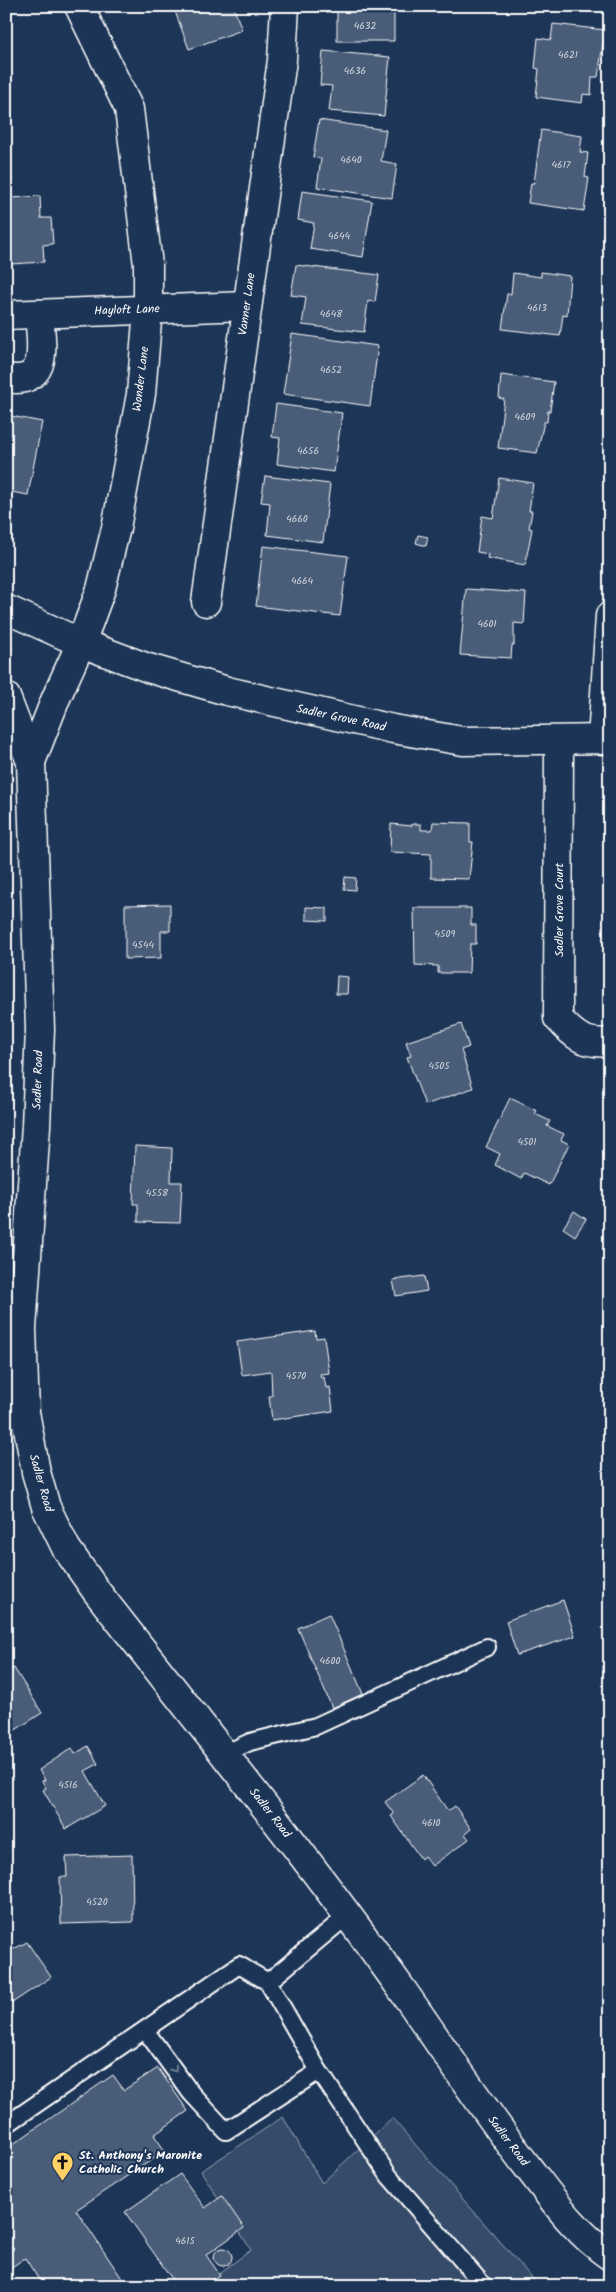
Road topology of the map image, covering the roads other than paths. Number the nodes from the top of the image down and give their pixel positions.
1 (79, 6) edge
2 (285, 6) edge
3 (247, 306) junction
4 (148, 309) junction
5 (39, 314) junction
6 (6, 315) edge
7 (6, 378) edge
8 (206, 602) dead end
9 (6, 610) edge
10 (610, 616) edge
11 (81, 643) junction
12 (6, 698) edge
13 (606, 740) edge
14 (559, 741) junction
15 (31, 762) junction
16 (610, 1042) edge
17 (14, 1330) edge
18 (488, 1647) dead end
19 (224, 1754) junction
20 (348, 1915) junction
21 (268, 1982) junction
22 (145, 2030) junction
23 (319, 2071) junction
24 (6, 2125) edge
25 (610, 2256) edge
26 (484, 2286) edge

1 - 4 street, Wonder Lane
2 - 3 street, Vanner Lane
3 - 4 street, Hayloft Lane
3 - 8 street, Vanner Lane
4 - 5 street, Hayloft Lane
4 - 11 street, Wonder Lane
5 - 6 street, Hayloft Lane
5 - 7 street
9 - 11 street
10 - 13 street
11 - 14 street, Sadler Grove Road
11 - 15 street, Sadler Road
12 - 15 street
13 - 14 street, Sadler Grove Road
14 - 16 street, Sadler Grove Court
15 - 17 street, Sadler Road
17 - 19 street, Sadler Road
18 - 19 lane
19 - 20 street, Sadler Road
20 - 21 lane
20 - 25 street, Sadler Road
21 - 22 lane
21 - 23 lane
22 -> 23 lane
22 - 24 lane
23 - 26 lane

